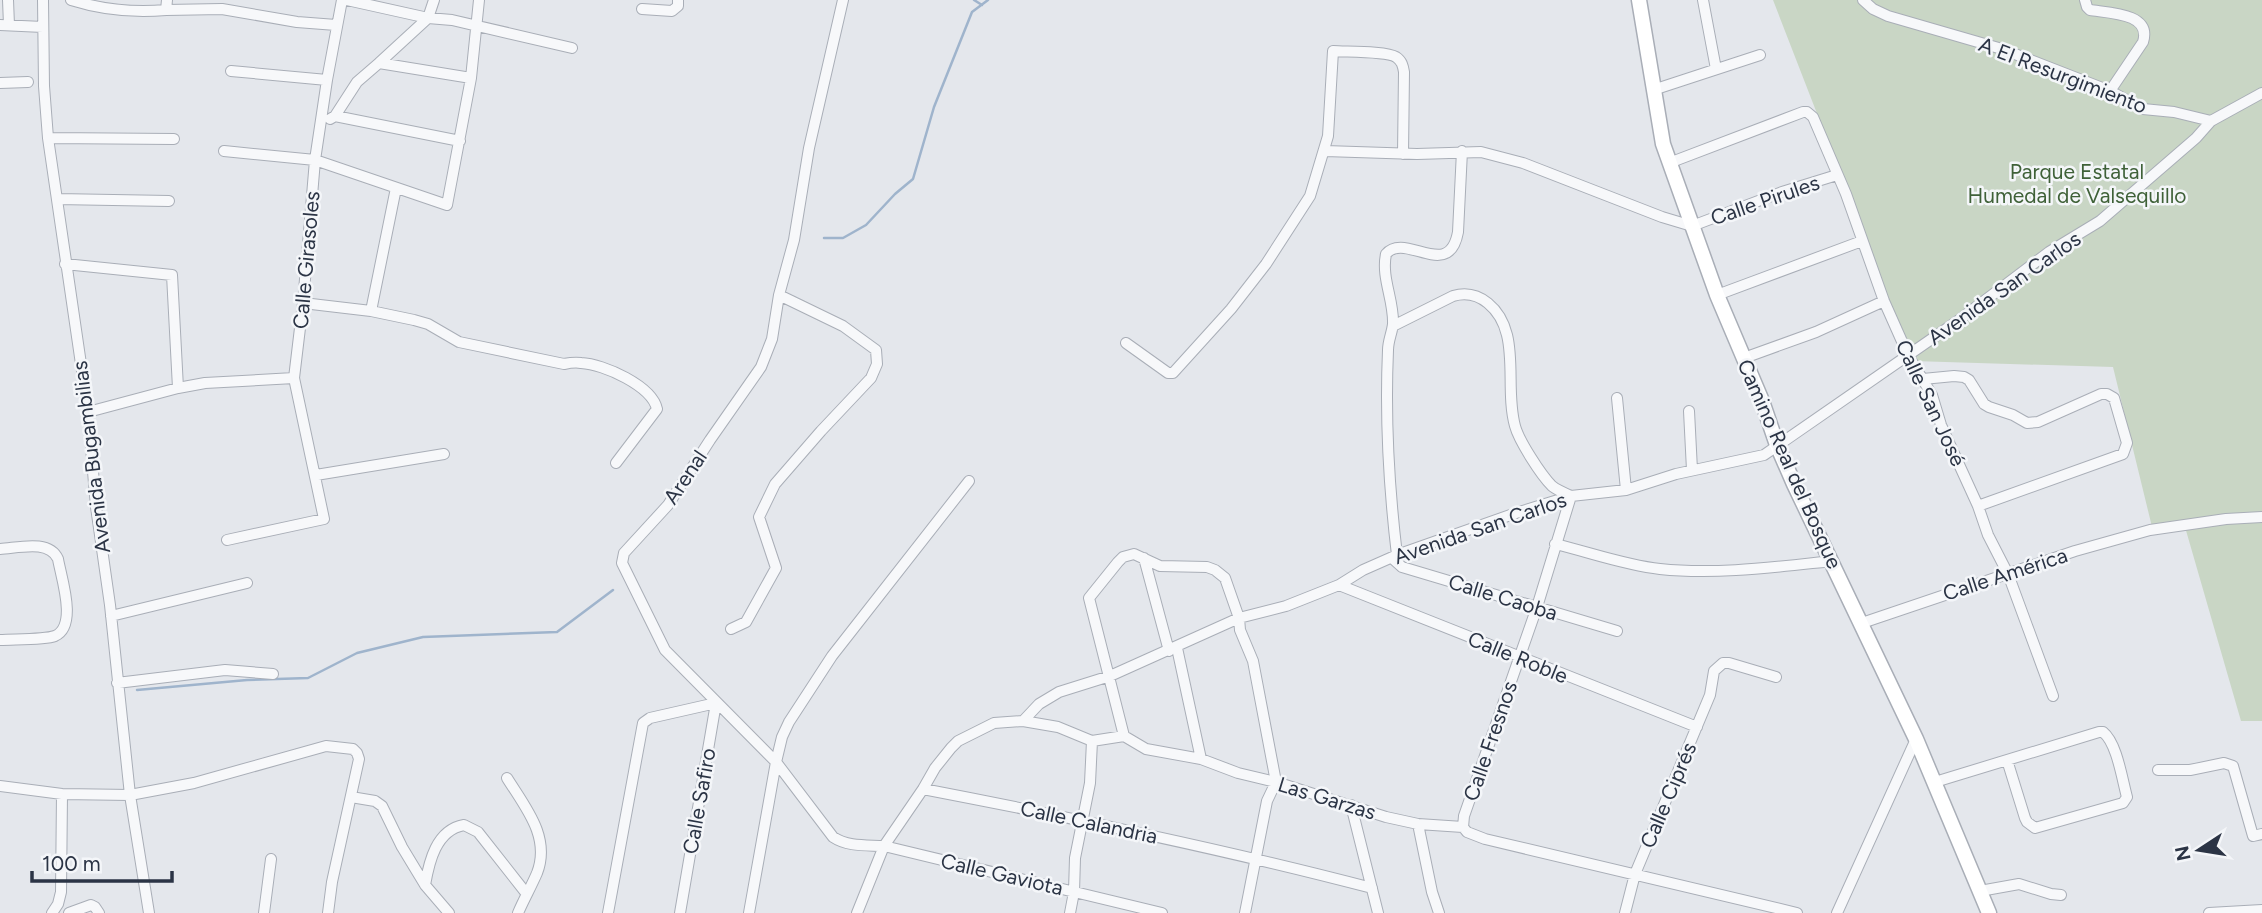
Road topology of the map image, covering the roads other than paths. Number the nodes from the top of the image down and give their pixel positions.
1 (8, 0) edge
2 (43, 0) edge
3 (71, 0) edge
4 (345, 0) edge
5 (433, 0) edge
6 (479, 0) edge
7 (678, 0) edge
8 (844, 0) edge
9 (1639, 0) edge
10 (1703, 0) edge
11 (1863, 0) edge
12 (2085, 0) edge
13 (167, 5) edge
14 (642, 9) dead end
15 (428, 18) junction
16 (4, 25) edge
17 (336, 25) junction
18 (477, 26) junction
19 (43, 27) junction
20 (572, 48) dead end
21 (1760, 55) dead end
22 (379, 63) junction
23 (1716, 69) junction
24 (231, 71) dead end
25 (471, 78) junction
26 (327, 80) junction
27 (28, 82) dead end
28 (0, 83) edge
29 (1653, 90) junction
30 (2110, 92) junction
31 (2262, 93) edge
32 (335, 116) junction
33 (2211, 121) junction
34 (321, 125) junction
35 (48, 138) junction
36 (174, 139) dead end
37 (460, 141) junction
38 (1325, 150) junction
39 (224, 151) dead end
40 (1462, 151) junction
41 (1403, 153) junction
42 (315, 160) junction
43 (1669, 163) junction
44 (1838, 175) junction
45 (396, 188) junction
46 (57, 200) junction
47 (169, 201) dead end
48 (1692, 226) junction
49 (1862, 241) junction
50 (65, 264) junction
51 (779, 295) junction
52 (1717, 295) junction
53 (1884, 301) junction
54 (303, 303) junction
55 (371, 311) junction
56 (1393, 326) junction
57 (1126, 343) dead end
58 (1908, 355) junction
59 (1744, 358) junction
60 (293, 378) junction
61 (1923, 379) junction
62 (178, 388) junction
63 (1617, 398) dead end
64 (1689, 411) dead end
65 (88, 412) junction
66 (1777, 445) junction
67 (444, 454) dead end
68 (616, 463) dead end
69 (1692, 470) junction
70 (316, 475) junction
71 (969, 481) dead end
72 (1626, 490) junction
73 (1571, 496) junction
74 (1978, 506) junction
75 (2262, 517) edge
76 (227, 540) dead end
77 (1555, 544) junction
78 (0, 549) edge
79 (1394, 556) junction
80 (1144, 558) junction
81 (1832, 561) junction
82 (2008, 574) junction
83 (247, 583) dead end
84 (1339, 585) junction
85 (1537, 607) junction
86 (111, 616) junction
87 (1239, 618) junction
88 (1862, 622) junction
89 (731, 629) dead end
90 (1617, 631) dead end
91 (0, 640) edge
92 (1173, 649) junction
93 (1519, 657) junction
94 (273, 674) dead end
95 (1110, 676) junction
96 (1776, 677) dead end
97 (117, 683) junction
98 (2053, 696) dead end
99 (716, 703) junction
100 (1023, 721) junction
101 (1697, 727) junction
102 (1124, 736) junction
103 (1916, 738) junction
104 (1092, 741) junction
105 (1201, 759) junction
106 (2007, 760) junction
107 (776, 762) junction
108 (2158, 770) dead end
109 (507, 778) dead end
110 (1276, 782) junction
111 (1935, 782) junction
112 (0, 786) edge
113 (923, 789) junction
114 (62, 794) junction
115 (130, 795) junction
116 (351, 797) junction
117 (1351, 805) junction
118 (1083, 819) junction
119 (1418, 824) junction
120 (1463, 827) junction
121 (2262, 834) edge
122 (884, 846) junction
123 (1255, 858) junction
124 (271, 859) dead end
125 (1635, 874) junction
126 (425, 885) junction
127 (1371, 888) junction
128 (1980, 891) junction
129 (1074, 892) junction
130 (526, 893) junction
131 (2061, 894) dead end
132 (2262, 910) edge
133 (1782, 911) edge
134 (52, 913) edge
135 (69, 913) edge
136 (99, 913) edge
137 (149, 913) edge
138 (264, 913) edge
139 (328, 913) edge
140 (449, 913) edge
141 (518, 913) edge
142 (608, 913) edge
143 (680, 913) edge
144 (748, 913) edge
145 (857, 913) edge
146 (1070, 913) edge
147 (1161, 913) edge
148 (1245, 913) edge
149 (1378, 913) edge
150 (1439, 913) edge
151 (1625, 913) edge
152 (1797, 913) edge
153 (1838, 913) edge
154 (1989, 913) edge
155 (2209, 913) edge

1 - 16 street
2 - 19 street, Avenida Bugambilias
3 - 13 street
4 - 15 street
4 - 17 street, Calle Girasoles
5 - 15 street
6 - 18 street
7 - 14 street
8 - 51 street, Arenal
9 - 29 street, Camino Real del Bosque
10 - 23 street
11 - 30 street, A El Resurgimiento
12 - 30 street
13 - 17 street
15 - 18 street
15 - 22 street
16 - 19 street
17 - 26 street, Calle Girasoles
18 - 20 street
18 - 25 street
19 - 35 street, Avenida Bugambilias
21 - 23 street
22 - 25 street
22 - 32 street
23 - 29 street
24 - 26 street
25 - 37 street
26 - 34 street, Calle Girasoles
27 - 28 street
29 - 43 street, Camino Real del Bosque
30 - 33 street, A El Resurgimiento
31 - 33 street
32 - 34 street
32 - 37 street
33 - 58 street, Avenida San Carlos
34 - 42 street, Calle Girasoles
35 - 36 street
35 - 46 street, Avenida Bugambilias
37 - 45 street
38 - 41 street
38 - 41 street
38 - 57 street
39 - 42 street
40 - 41 street
40 - 48 street
40 - 56 street
42 - 45 street
42 - 54 street, Calle Girasoles
43 - 44 street, Calle San José
43 - 48 street, Camino Real del Bosque
44 - 48 street, Calle Pirules
44 - 49 street, Calle San José
45 - 55 street
46 - 47 street
46 - 50 street, Avenida Bugambilias
48 - 52 street, Camino Real del Bosque
49 - 52 street
49 - 53 street, Calle San José
50 - 62 street
50 - 65 street, Avenida Bugambilias
51 - 89 street
51 - 99 street, Arenal
52 - 59 street, Camino Real del Bosque
53 - 58 street, Calle San José
53 - 59 street
54 - 55 street
54 - 60 street, Calle Girasoles
55 - 68 street
56 - 73 street
56 - 79 street
58 - 61 street, Calle San José
58 - 66 street, Avenida San Carlos
59 - 66 street, Camino Real del Bosque
60 - 62 street
60 - 70 street, Calle Girasoles
61 - 74 street, Calle San José
61 - 74 street
62 - 65 street
63 - 72 street
64 - 69 street
65 - 86 street, Avenida Bugambilias
66 - 69 street, Avenida San Carlos
66 - 81 street, Camino Real del Bosque
67 - 70 street
69 - 72 street, Avenida San Carlos
70 - 76 street, Calle Girasoles
71 - 107 street
72 - 73 street, Avenida San Carlos
73 - 77 street, Calle Fresnos
73 - 79 street, Avenida San Carlos
74 - 82 street, Calle San José
75 - 82 street, Calle América
77 - 81 street
77 - 85 street, Calle Fresnos
78 - 91 street
79 - 84 street, Avenida San Carlos
79 - 85 street, Calle Caoba
80 - 87 street
80 - 92 street
80 - 95 street
81 - 88 street, Camino Real del Bosque
82 - 88 street, Calle América
82 - 98 street, Calle San José
83 - 86 street
84 - 87 street, Avenida San Carlos
84 - 93 street, Calle Roble
85 - 90 street, Calle Caoba
85 - 93 street, Calle Fresnos
86 - 97 street, Avenida Bugambilias
87 - 92 street, Avenida San Carlos
87 - 110 street
88 - 103 street, Camino Real del Bosque
92 - 95 street, Avenida San Carlos
92 - 105 street
93 - 101 street, Calle Roble
93 - 120 street, Calle Fresnos
94 - 97 street
95 - 100 street, Avenida San Carlos
95 - 102 street
96 - 101 street, Calle Ciprés
97 - 115 street, Avenida Bugambilias
99 - 107 street, Arenal
99 - 142 street
99 - 143 street, Calle Safiro
100 - 104 street
100 - 113 street
101 - 125 street, Calle Ciprés
102 - 104 street
102 - 105 street, Las Garzas
103 - 111 street, Camino Real del Bosque
103 - 153 street
104 - 118 street
105 - 110 street, Las Garzas
106 - 106 street
106 - 111 street
107 - 122 street, Arenal
107 - 144 street
108 - 121 street
109 - 130 street
110 - 117 street, Las Garzas
110 - 123 street
111 - 128 street, Camino Real del Bosque
112 - 114 street
113 - 118 street, Calle Calandria
113 - 122 street
114 - 115 street
114 - 134 street
115 - 116 street
115 - 137 street, Avenida Bugambilias
116 - 126 street
116 - 139 street
117 - 119 street, Las Garzas
117 - 127 street
118 - 123 street, Calle Calandria
118 - 129 street
119 - 120 street, Las Garzas
119 - 150 street
120 - 125 street, Las Garzas
122 - 129 street, Calle Gaviota
122 - 145 street
123 - 127 street, Calle Calandria
123 - 148 street
124 - 138 street
125 - 133 street, Las Garzas
125 - 151 street, Calle Ciprés
126 - 130 street
126 - 140 street
127 - 149 street
128 - 131 street
128 - 154 street, Camino Real del Bosque
129 - 146 street
129 - 147 street, Calle Gaviota
130 - 141 street
132 - 155 street
133 - 152 street, Las Garzas
135 - 136 street

